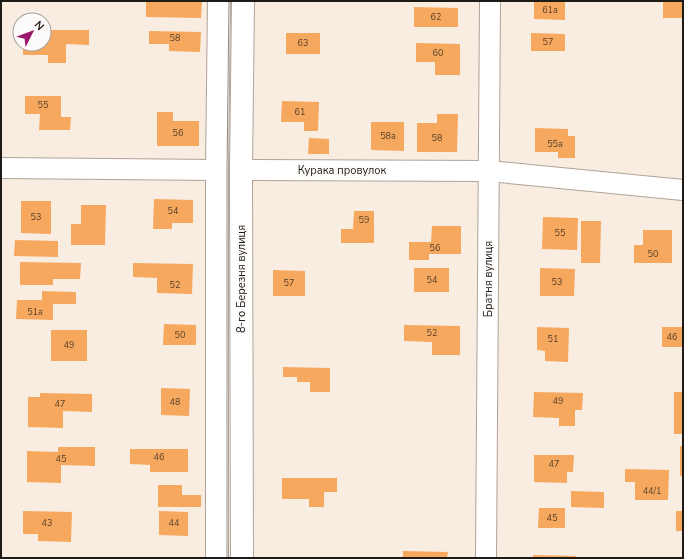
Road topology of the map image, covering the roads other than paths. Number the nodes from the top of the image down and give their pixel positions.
1 (220, 1) edge
2 (243, 1) edge
3 (490, 1) edge
4 (1, 168) edge
5 (217, 170) junction
6 (241, 170) junction
7 (489, 171) junction
8 (683, 190) edge
9 (217, 558) edge
10 (242, 558) edge
11 (486, 558) edge

1 - 5 main road
2 - 6 main road, 8-го Березня вулиця
3 - 7 street, Братня вулиця
4 - 5 street, Курака провулок
5 - 6 main road, Курака провулок
5 - 9 main road
6 - 7 street, Курака провулок
6 - 10 main road, 8-го Березня вулиця
7 - 8 street, Курака провулок
7 - 11 street, Братня вулиця

